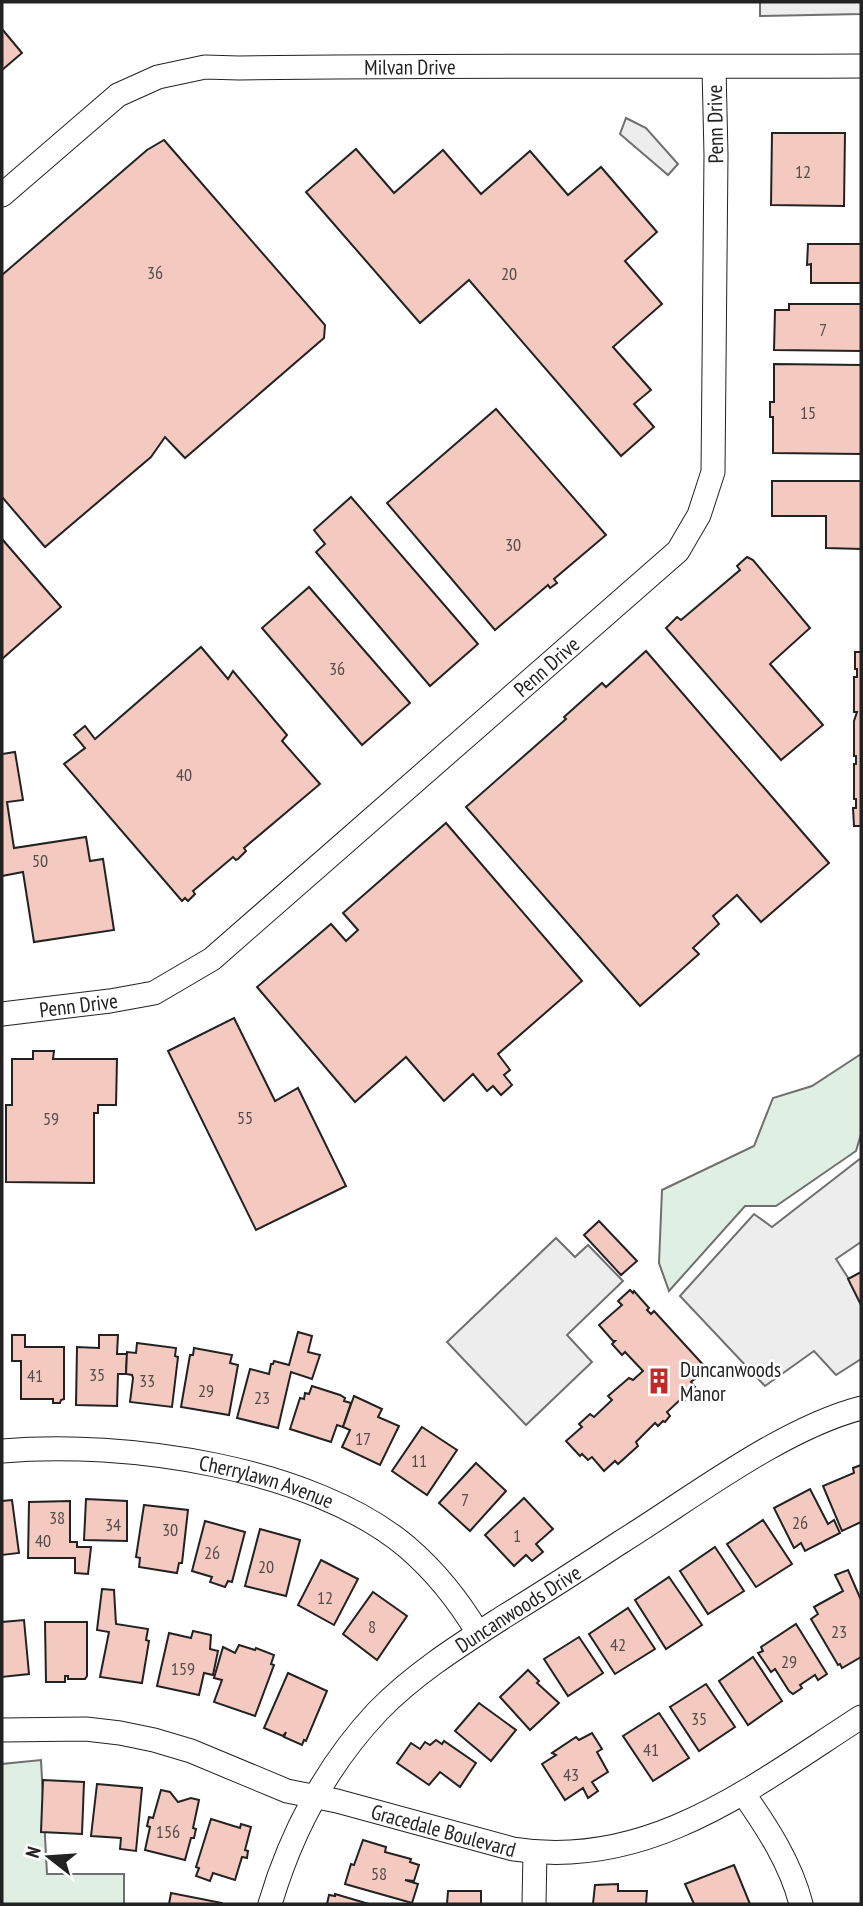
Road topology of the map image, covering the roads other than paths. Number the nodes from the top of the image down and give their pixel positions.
1 (861, 66) edge
2 (713, 68) junction
3 (2, 195) edge
4 (2, 1014) edge
5 (861, 1408) edge
6 (2, 1451) edge
7 (478, 1633) junction
8 (861, 1717) edge
9 (2, 1730) edge
10 (743, 1793) junction
11 (315, 1797) junction
12 (535, 1852) junction
13 (270, 1904) edge
14 (534, 1904) edge
15 (801, 1904) edge

1 - 2 street, Milvan Drive
2 - 3 street, Milvan Drive
2 - 4 street, Penn Drive
5 - 7 street, Duncanwoods Drive
6 - 7 street, Cherrylawn Avenue
7 - 11 street, Duncanwoods Drive
8 - 10 street, Gracedale Boulevard
9 - 11 street, Gracedale Boulevard
10 - 12 street, Gracedale Boulevard
10 - 15 street
11 - 12 street, Gracedale Boulevard
11 - 13 street, Duncanwoods Drive
12 - 14 street

